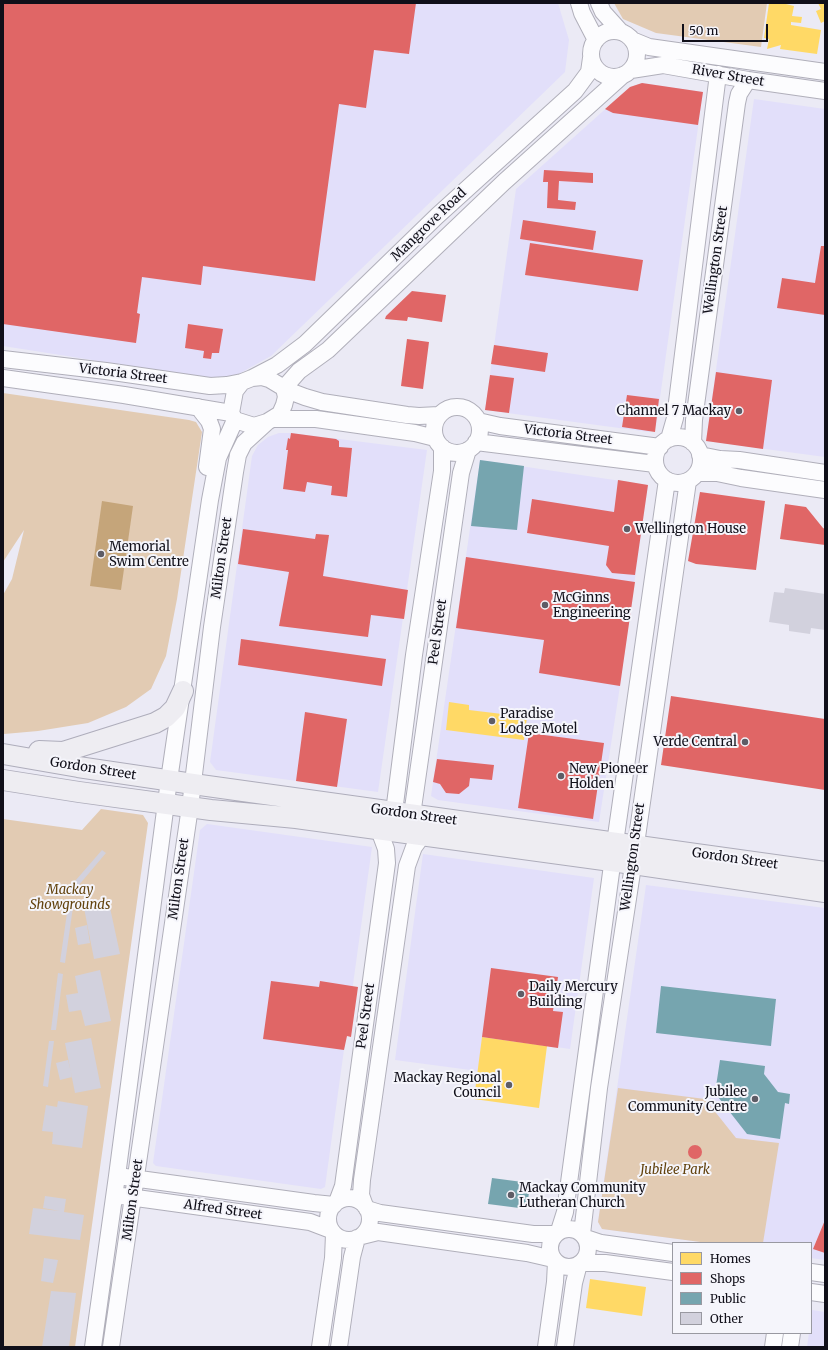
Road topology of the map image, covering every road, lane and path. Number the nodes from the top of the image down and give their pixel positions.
1 (579, 3) edge
2 (599, 3) edge
3 (627, 36) junction
4 (596, 40) junction
5 (591, 58) junction
6 (627, 72) junction
7 (825, 72) edge
8 (718, 74) junction
9 (748, 80) junction
10 (825, 90) edge
11 (3, 359) edge
12 (3, 378) edge
13 (247, 380) junction
14 (284, 388) junction
15 (198, 407) junction
16 (439, 415) junction
17 (233, 416) junction
18 (270, 421) junction
19 (478, 421) junction
20 (439, 443) junction
21 (664, 443) junction
22 (472, 446) junction
23 (697, 449) junction
24 (655, 464) junction
25 (825, 473) edge
26 (692, 477) junction
27 (667, 480) junction
28 (825, 490) edge
29 (207, 520) junction
30 (183, 691) junction
31 (3, 750) edge
32 (3, 754) edge
33 (3, 780) edge
34 (169, 780) junction
35 (192, 784) junction
36 (166, 804) junction
37 (190, 807) junction
38 (403, 813) junction
39 (379, 830) junction
40 (422, 836) junction
41 (448, 839) junction
42 (613, 852) junction
43 (634, 855) junction
44 (825, 872) edge
45 (825, 892) edge
46 (376, 945) junction
47 (395, 947) junction
48 (364, 1030) junction
49 (383, 1033) junction
50 (117, 1176) junction
51 (136, 1178) junction
52 (115, 1195) junction
53 (133, 1198) junction
54 (336, 1204) junction
55 (366, 1208) junction
56 (333, 1232) junction
57 (557, 1233) junction
58 (584, 1236) junction
59 (360, 1237) junction
60 (672, 1253) edge
61 (554, 1261) junction
62 (580, 1263) junction
63 (672, 1272) edge
64 (812, 1272) edge
65 (825, 1274) edge
66 (812, 1292) edge
67 (825, 1294) edge
68 (775, 1334) edge
69 (792, 1334) edge
70 (93, 1347) edge
71 (111, 1347) edge
72 (320, 1347) edge
73 (339, 1347) edge
74 (546, 1347) edge
75 (565, 1347) edge
76 (773, 1347) edge
77 (790, 1347) edge

1 - 4 street
2 - 3 street
3 - 4 street
3 - 6 street
3 - 7 street, River Street
4 - 5 street
5 - 6 street
5 - 13 street, Mangrove Road
6 - 8 street, River Street
6 - 14 street, Mangrove Road
8 - 9 street, River Street
8 - 21 street, Wellington Street
9 - 10 street, River Street
9 - 23 street, Wellington Street
11 - 13 street, Victoria Street
12 - 15 street, Victoria Street
13 - 14 street
13 - 17 street
14 - 16 street
14 - 18 street
15 - 17 street, Victoria Street
15 - 29 street
16 - 19 street
16 - 20 street
17 - 18 street
17 - 29 street, Milton Street
18 - 20 street
18 - 35 street, Milton Street
19 - 21 street, Victoria Street
19 - 22 street
20 - 22 street
20 - 38 street, Peel Street
21 - 23 street
21 - 24 street
22 - 24 street, Victoria Street
22 - 38 street, Peel Street
23 - 25 street
23 - 26 street
24 - 27 street
26 - 27 street
26 - 28 street
26 - 43 street, Wellington Street
27 - 42 street, Wellington Street
29 - 30 street, Milton Street
30 - 31 main road
30 - 34 street, Milton Street
32 - 34 main road, Gordon Street
33 - 36 main road, Gordon Street
34 - 35 main road, Gordon Street
34 - 36 street, Milton Street
35 - 37 street, Milton Street
35 - 38 main road, Gordon Street
36 - 37 main road, Gordon Street
36 - 50 street, Milton Street
37 - 39 main road, Gordon Street
37 - 51 street, Milton Street
38 - 41 main road
38 - 42 main road, Gordon Street
39 - 40 main road, Gordon Street
39 - 46 street, Peel Street
40 - 41 main road, Gordon Street
40 - 47 street, Peel Street
41 - 42 main road, Gordon Street
42 - 43 main road, Gordon Street
42 - 57 street, Wellington Street
43 - 44 main road, Gordon Street
43 - 45 main road, Gordon Street
43 - 58 street, Wellington Street
46 - 47 street
46 - 48 street, Peel Street
47 - 49 street, Peel Street
48 - 49 street
48 - 54 street, Peel Street
49 - 55 street, Peel Street
50 - 51 street, Alfred Street
50 - 52 street, Milton Street
51 - 53 street, Milton Street
51 - 54 street, Alfred Street
52 - 53 street, Alfred Street
52 - 70 street, Milton Street
53 - 56 street, Alfred Street
53 - 71 street, Milton Street
54 - 55 street
54 - 56 street
55 - 57 street
55 - 59 street
56 - 59 street
56 - 72 street
57 - 58 street
57 - 61 street
58 - 60 street
58 - 62 street
59 - 61 street
59 - 73 street
61 - 62 street
61 - 74 street
62 - 63 street
62 - 75 street
64 - 65 street
66 - 67 street
68 - 76 street
69 - 77 street

